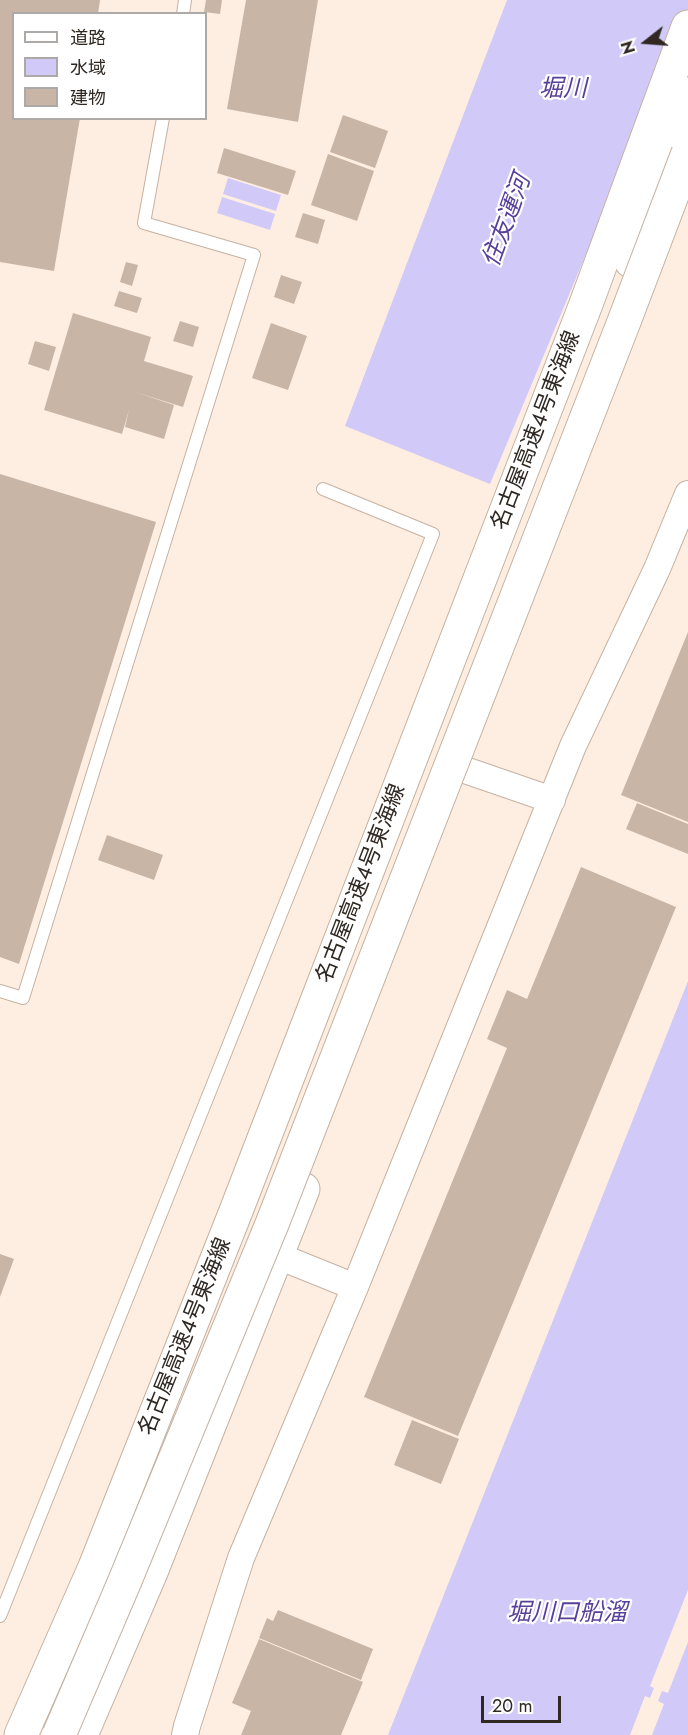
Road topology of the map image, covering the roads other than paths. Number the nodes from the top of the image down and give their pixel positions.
1 (688, 27) edge
2 (688, 94) edge
3 (163, 120) edge
4 (688, 153) edge
5 (323, 489) dead end
6 (688, 494) edge
7 (462, 769) junction
8 (552, 800) junction
9 (0, 991) edge
10 (278, 1256) junction
11 (355, 1287) junction
12 (0, 1616) edge
13 (21, 1735) edge
14 (59, 1735) edge
15 (81, 1735) edge
16 (185, 1735) edge

1 - 13 main road, 名古屋高速4号東海線
2 - 7 main road
3 - 9 lane
4 - 14 main road, 名古屋高速4号東海線, bridge
5 - 12 lane
6 - 8 street
7 - 8 street
7 - 10 main road
8 - 11 street
10 - 11 street
10 - 15 main road
11 - 16 street

